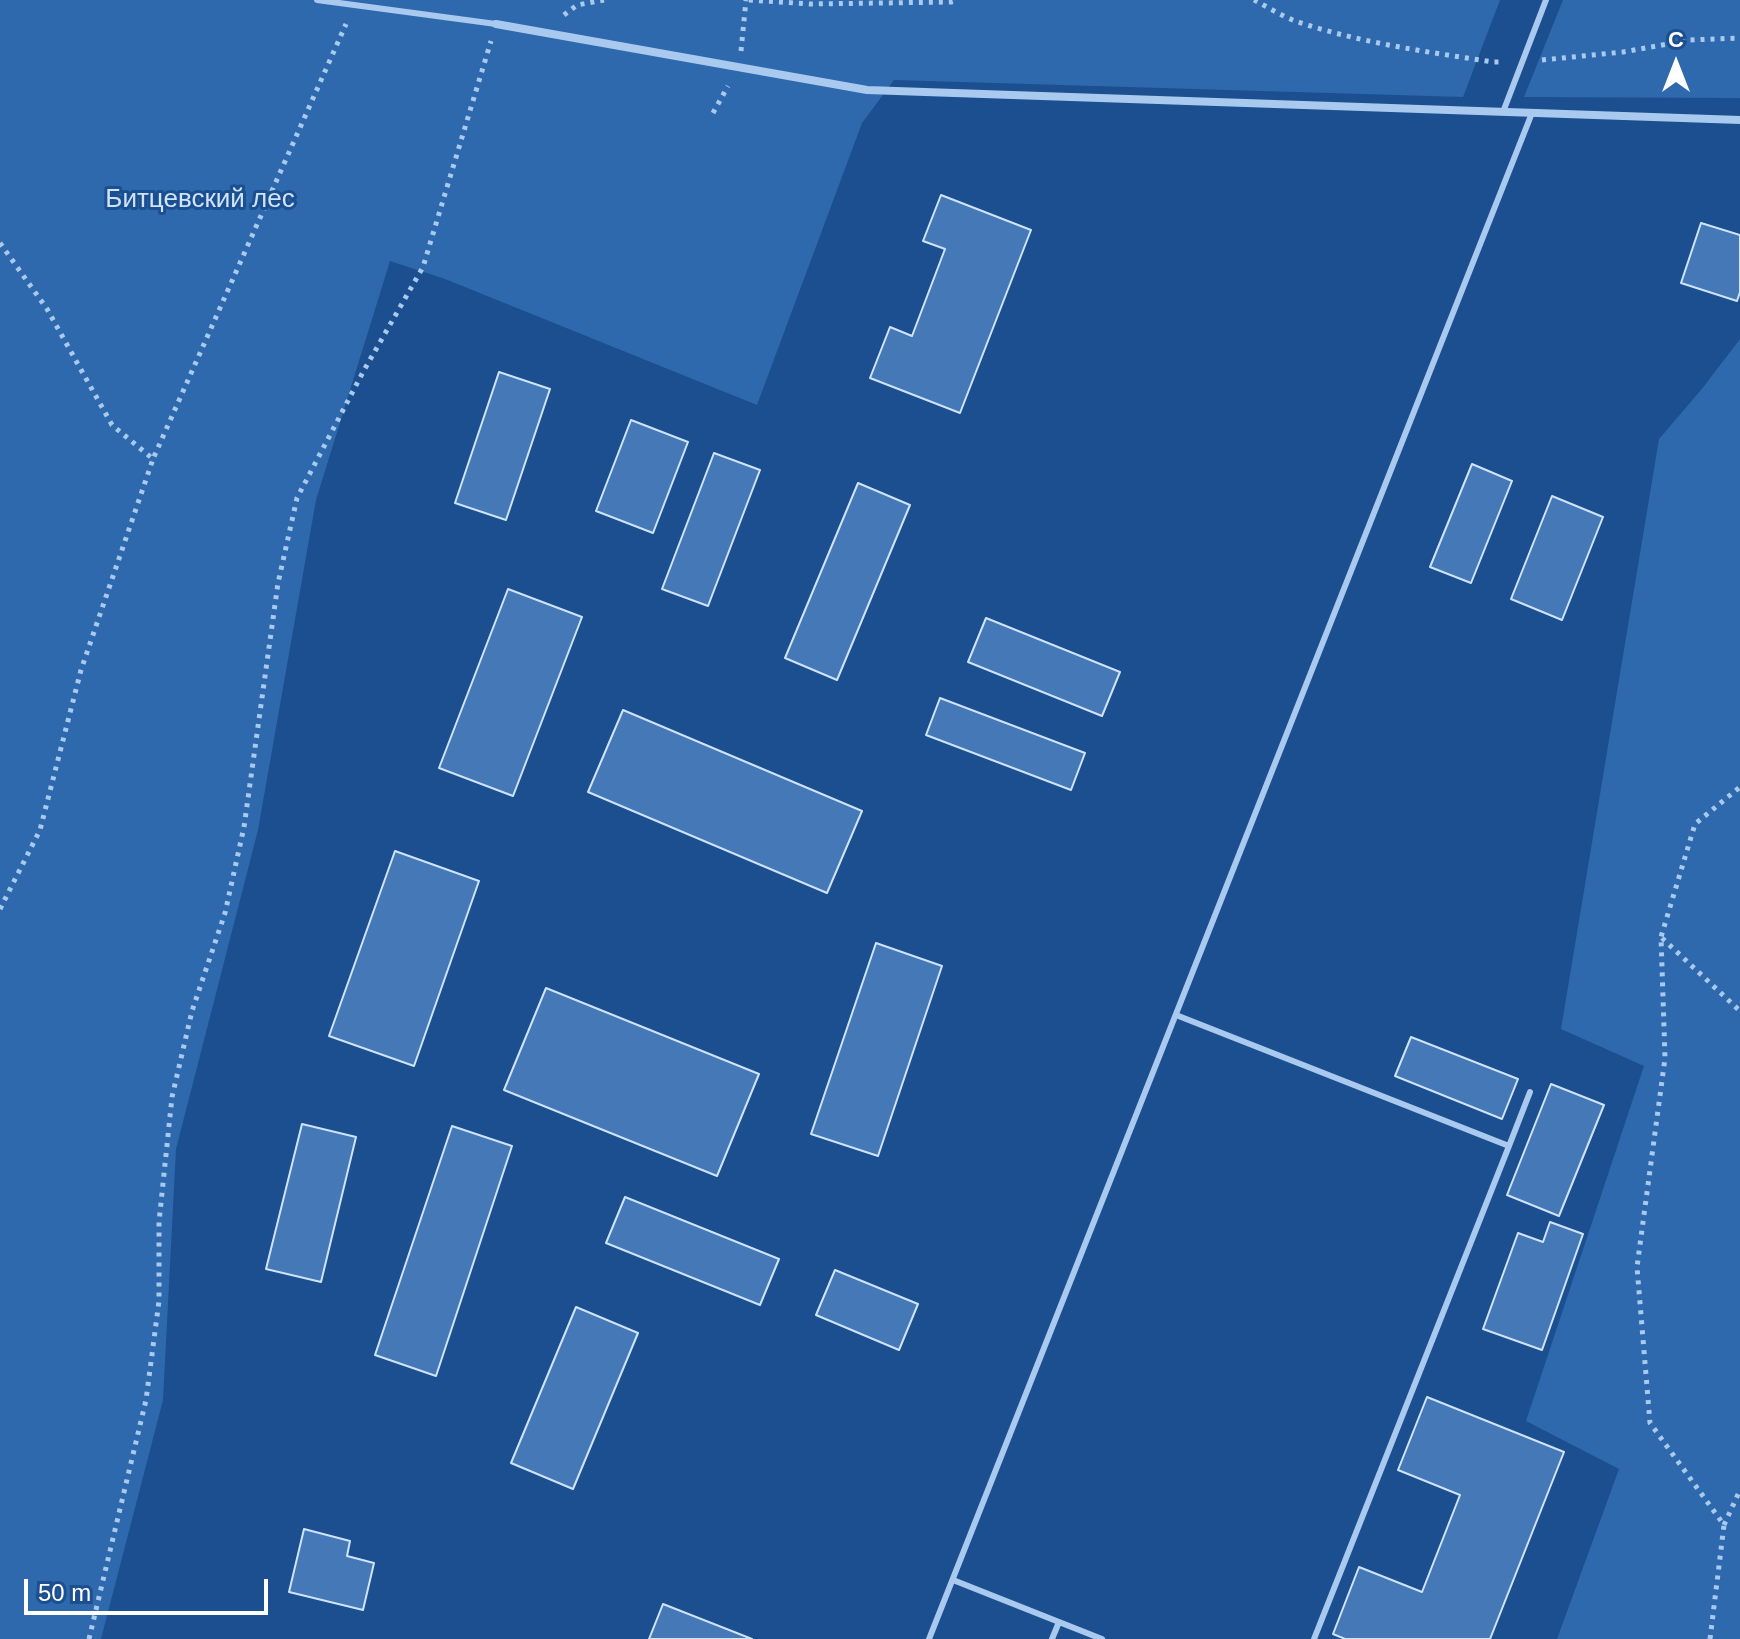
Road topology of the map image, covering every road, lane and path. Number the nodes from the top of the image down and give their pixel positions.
1 (317, 0) edge
2 (604, 0) edge
3 (749, 0) edge
4 (958, 0) edge
5 (1254, 0) edge
6 (1546, 0) edge
7 (901, 1) edge
8 (354, 5) junction
9 (496, 24) junction
10 (540, 32) junction
11 (1740, 38) edge
12 (1522, 62) junction
13 (1503, 112) junction
14 (1532, 113) junction
15 (1740, 120) edge
16 (0, 243) edge
17 (153, 459) junction
18 (1740, 787) edge
19 (0, 909) edge
20 (1661, 937) junction
21 (1740, 1011) edge
22 (1176, 1015) junction
23 (1530, 1092) dead end
24 (1509, 1146) junction
25 (1740, 1490) edge
26 (1724, 1525) junction
27 (953, 1580) junction
28 (1059, 1622) junction
29 (89, 1639) edge
30 (929, 1639) edge
31 (1052, 1639) edge
32 (1102, 1639) edge
33 (1314, 1639) edge
34 (1710, 1639) edge

1 - 8 lane
2 - 10 path
3 - 7 path
4 - 7 path
5 - 12 path
6 - 12 lane
8 - 9 lane
8 - 17 path
9 - 10 street
9 - 29 path
10 - 13 street
11 - 12 path
12 - 13 lane
13 - 14 street
14 - 15 street
14 - 22 lane
16 - 17 path
17 - 19 path
18 - 20 path
20 - 21 path
20 - 26 path
22 - 24 lane
22 - 27 lane
23 - 24 lane
24 - 33 lane
25 - 26 path
26 - 34 path
27 - 28 lane
27 - 30 lane
28 - 31 lane
28 - 32 lane

